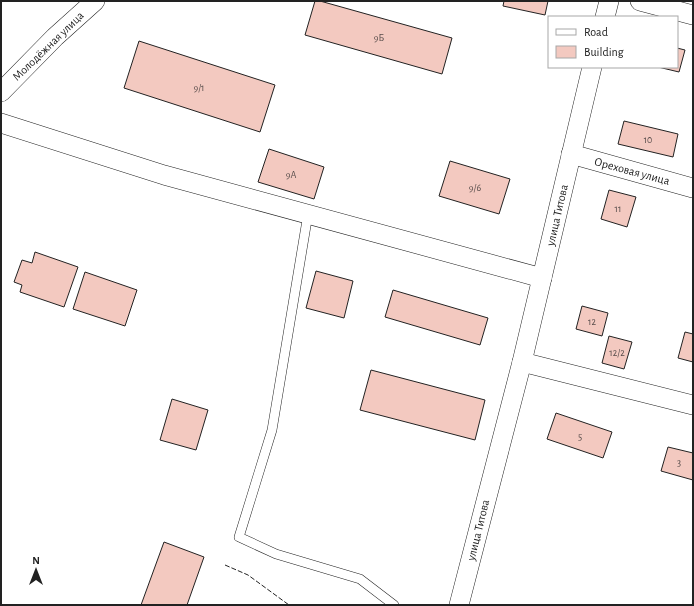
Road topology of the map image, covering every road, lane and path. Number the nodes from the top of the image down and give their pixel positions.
1 (96, 1) edge
2 (608, 1) edge
3 (640, 1) edge
4 (693, 15) edge
5 (605, 16) edge
6 (592, 68) edge
7 (1, 92) edge
8 (1, 123) edge
9 (571, 154) junction
10 (693, 188) edge
11 (308, 214) junction
12 (542, 278) junction
13 (522, 362) junction
14 (693, 405) edge
15 (394, 605) edge
16 (459, 605) edge

1 - 7 street, Молодёжная улица
2 - 5 street
3 - 4 street
6 - 9 street, улица Титова
8 - 11 street
9 - 10 street, Ореховая улица
9 - 12 street, улица Титова
11 - 12 street
11 - 15 lane
12 - 13 street, улица Титова
13 - 14 street
13 - 16 street, улица Титова

